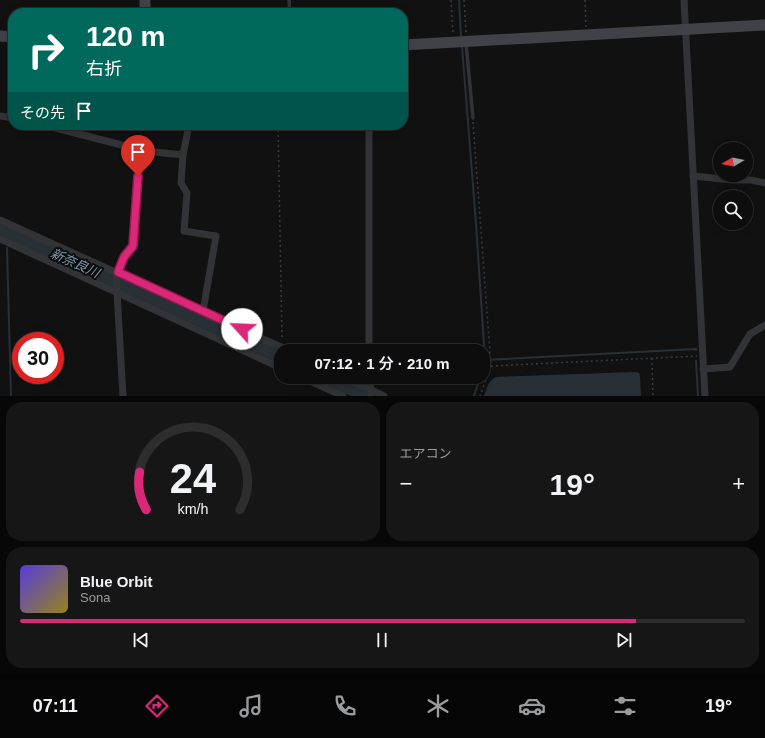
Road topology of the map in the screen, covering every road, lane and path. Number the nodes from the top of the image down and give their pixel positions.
1 (451, 0) edge
2 (464, 0) edge
3 (585, 0) edge
4 (684, 0) edge
5 (765, 25) edge
6 (686, 30) junction
7 (587, 35) junction
8 (466, 42) junction
9 (453, 43) junction
10 (408, 45) edge
11 (472, 118) joint
12 (63, 130) edge
13 (188, 130) edge
14 (278, 130) edge
15 (369, 130) edge
16 (145, 151) junction
17 (183, 155) junction
18 (693, 176) junction
19 (765, 183) edge
20 (0, 220) edge
21 (0, 240) edge
22 (117, 274) junction
23 (117, 291) junction
24 (203, 311) junction
25 (765, 325) edge
26 (275, 344) edge
27 (282, 344) edge
28 (369, 344) edge
29 (702, 356) junction
30 (652, 358) junction
31 (274, 365) edge
32 (491, 366) junction
33 (703, 369) junction
34 (316, 384) edge
35 (356, 384) edge
36 (371, 393) edge
37 (123, 396) edge
38 (343, 396) edge
39 (384, 396) edge
40 (480, 396) edge
41 (653, 396) edge
42 (705, 396) edge

1 - 9 path
2 - 8 path
3 - 7 path
4 - 6 street
5 - 6 street
6 - 7 street
6 - 18 street
7 - 8 street
8 - 9 street
8 - 11 lane
9 - 10 street
11 - 32 path
12 - 16 street
13 - 17 street
14 - 27 path
15 - 28 street
16 - 17 street
16 - 22 street
17 - 24 street
18 - 19 street
18 - 29 street
20 - 22 street
21 - 23 street
22 - 23 street
22 - 24 street
23 - 31 street
23 - 37 street
24 - 26 street
25 - 33 street
29 - 30 path
29 - 33 street
30 - 32 path
30 - 41 path
32 - 40 path
33 - 42 street
34 - 38 street
35 - 36 street
36 - 39 street

